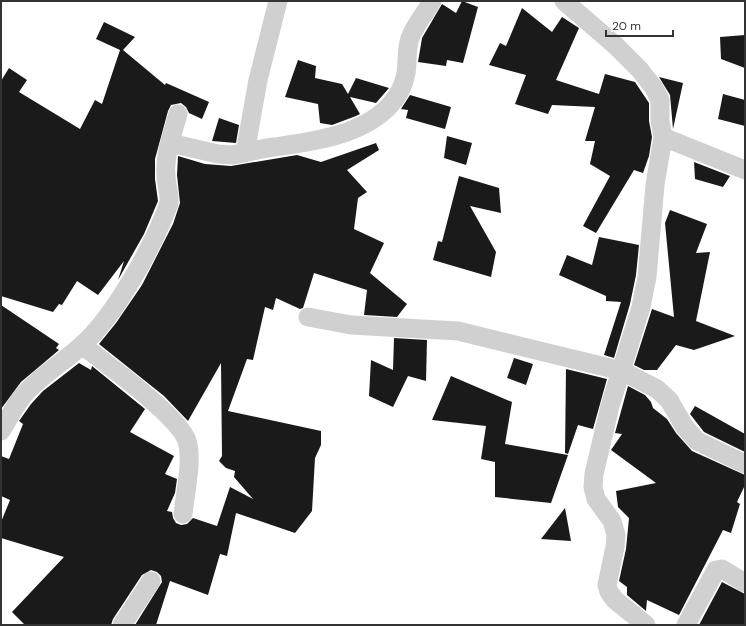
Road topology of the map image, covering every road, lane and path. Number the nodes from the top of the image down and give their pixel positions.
1 (278, 1) edge
2 (432, 1) edge
3 (564, 1) edge
4 (178, 114) dead end
5 (663, 137) junction
6 (170, 143) junction
7 (245, 153) junction
8 (745, 170) edge
9 (308, 317) dead end
10 (82, 345) junction
11 (622, 371) junction
12 (1, 431) edge
13 (745, 464) edge
14 (183, 514) dead end
15 (151, 581) dead end
16 (745, 583) edge
17 (122, 625) edge
18 (646, 625) edge
19 (686, 625) edge

1 - 7 street
2 - 7 street
3 - 5 street
4 - 6 street
5 - 8 street
5 - 11 street
6 - 7 street
6 - 10 street
9 - 11 street
10 - 12 street
10 - 14 street
11 - 13 street
11 - 18 street
15 - 17 street
16 - 19 street

